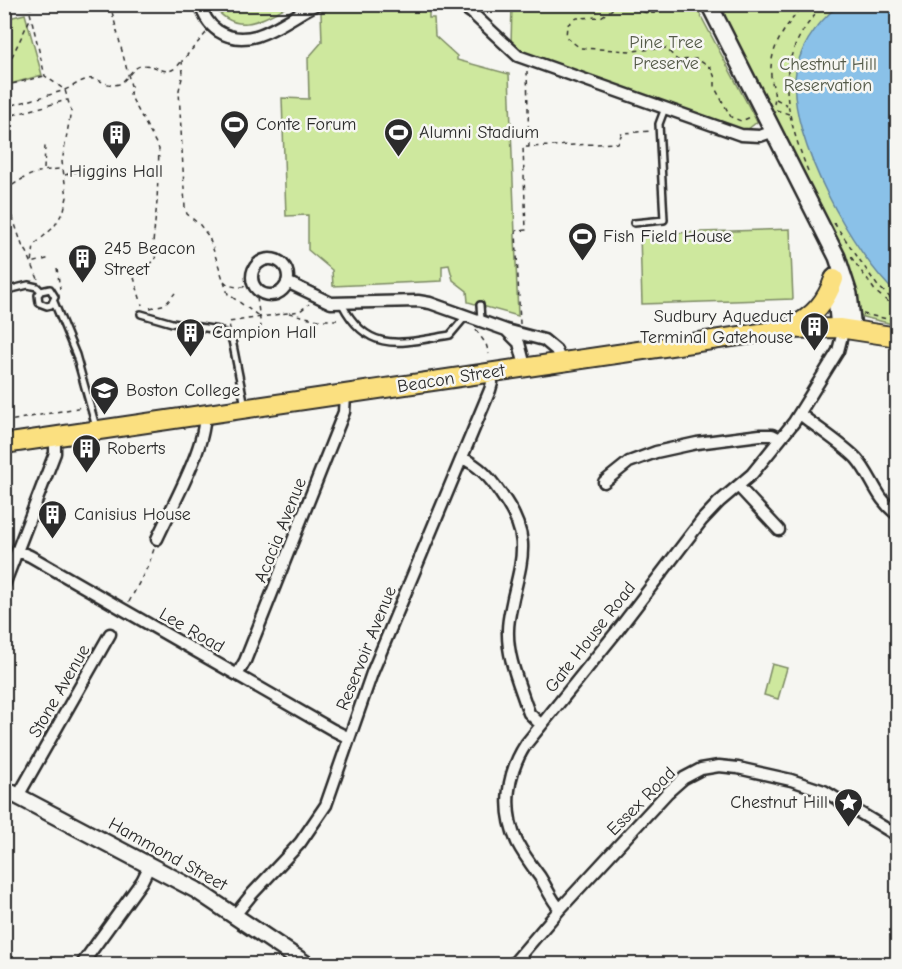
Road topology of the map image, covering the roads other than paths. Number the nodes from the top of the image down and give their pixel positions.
1 (200, 4) edge
2 (317, 4) edge
3 (459, 4) edge
4 (709, 4) edge
5 (720, 4) edge
6 (718, 22) junction
7 (665, 108) junction
8 (774, 131) junction
9 (634, 223) dead end
10 (829, 238) junction
11 (834, 279) junction
12 (287, 282) dead end
13 (4, 291) edge
14 (40, 291) junction
15 (54, 302) junction
16 (342, 304) junction
17 (480, 305) dead end
18 (141, 313) road end
19 (466, 316) junction
20 (849, 324) junction
21 (479, 325) junction
22 (787, 329) junction
23 (506, 330) junction
24 (897, 338) edge
25 (561, 361) junction
26 (490, 363) junction
27 (525, 366) junction
28 (345, 395) junction
29 (245, 408) junction
30 (204, 414) junction
31 (800, 414) junction
32 (96, 429) junction
33 (55, 436) junction
34 (780, 439) junction
35 (4, 444) edge
36 (462, 458) junction
37 (604, 482) dead end
38 (738, 486) junction
39 (897, 515) edge
40 (779, 530) dead end
41 (157, 539) road end
42 (18, 551) junction
43 (4, 585) edge
44 (110, 634) dead end
45 (237, 675) junction
46 (541, 725) junction
47 (349, 738) junction
48 (11, 793) edge
49 (897, 836) edge
50 (150, 865) junction
51 (560, 909) junction
52 (235, 915) junction
53 (82, 964) edge
54 (306, 964) edge
55 (513, 964) edge

1 - 2 street
3 - 7 street
4 - 6 main road
5 - 6 main road
6 - 8 main road
7 - 8 street
7 - 9 lane
8 - 10 main road
10 - 11 main road
10 - 20 main road
11 - 20 main road
11 - 22 main road
12 - 16 street
13 - 14 lane
14 - 15 lane
14 - 15 lane
15 - 32 lane
16 - 19 street
16 - 19 lane
17 - 21 lane
18 - 29 lane
19 - 21 street
20 - 22 main road, Beacon Street
20 - 24 main road, Beacon Street
20 - 31 street, Gate House Road
21 - 23 street
22 - 25 main road, Beacon Street
23 - 25 street
23 - 27 street
25 - 27 main road, Beacon Street
26 - 27 main road, Beacon Street
26 - 28 main road, Beacon Street
26 - 36 street, Reservoir Avenue
28 - 29 main road, Beacon Street
28 - 45 street, Acacia Avenue
29 - 30 main road, Beacon Street
30 - 32 main road, Beacon Street
30 - 41 street
31 - 34 street, Gate House Road
31 - 39 street
32 - 33 main road, Beacon Street
33 - 35 main road, Beacon Street
33 - 42 street
34 - 37 street
34 - 38 street, Gate House Road
36 - 46 street
36 - 47 street, Reservoir Avenue
38 - 40 street
38 - 46 street, Gate House Road
42 - 43 street
42 - 45 street, Lee Road
44 - 48 street, Stone Avenue
45 - 47 street, Lee Road
46 - 51 street, Gate House Road
47 - 52 street, Reservoir Avenue
48 - 50 main road, Hammond Street
49 - 51 street, Essex Road
50 - 52 main road, Hammond Street
50 - 53 street
51 - 55 street, Essex Road
52 - 54 main road, Hammond Street

